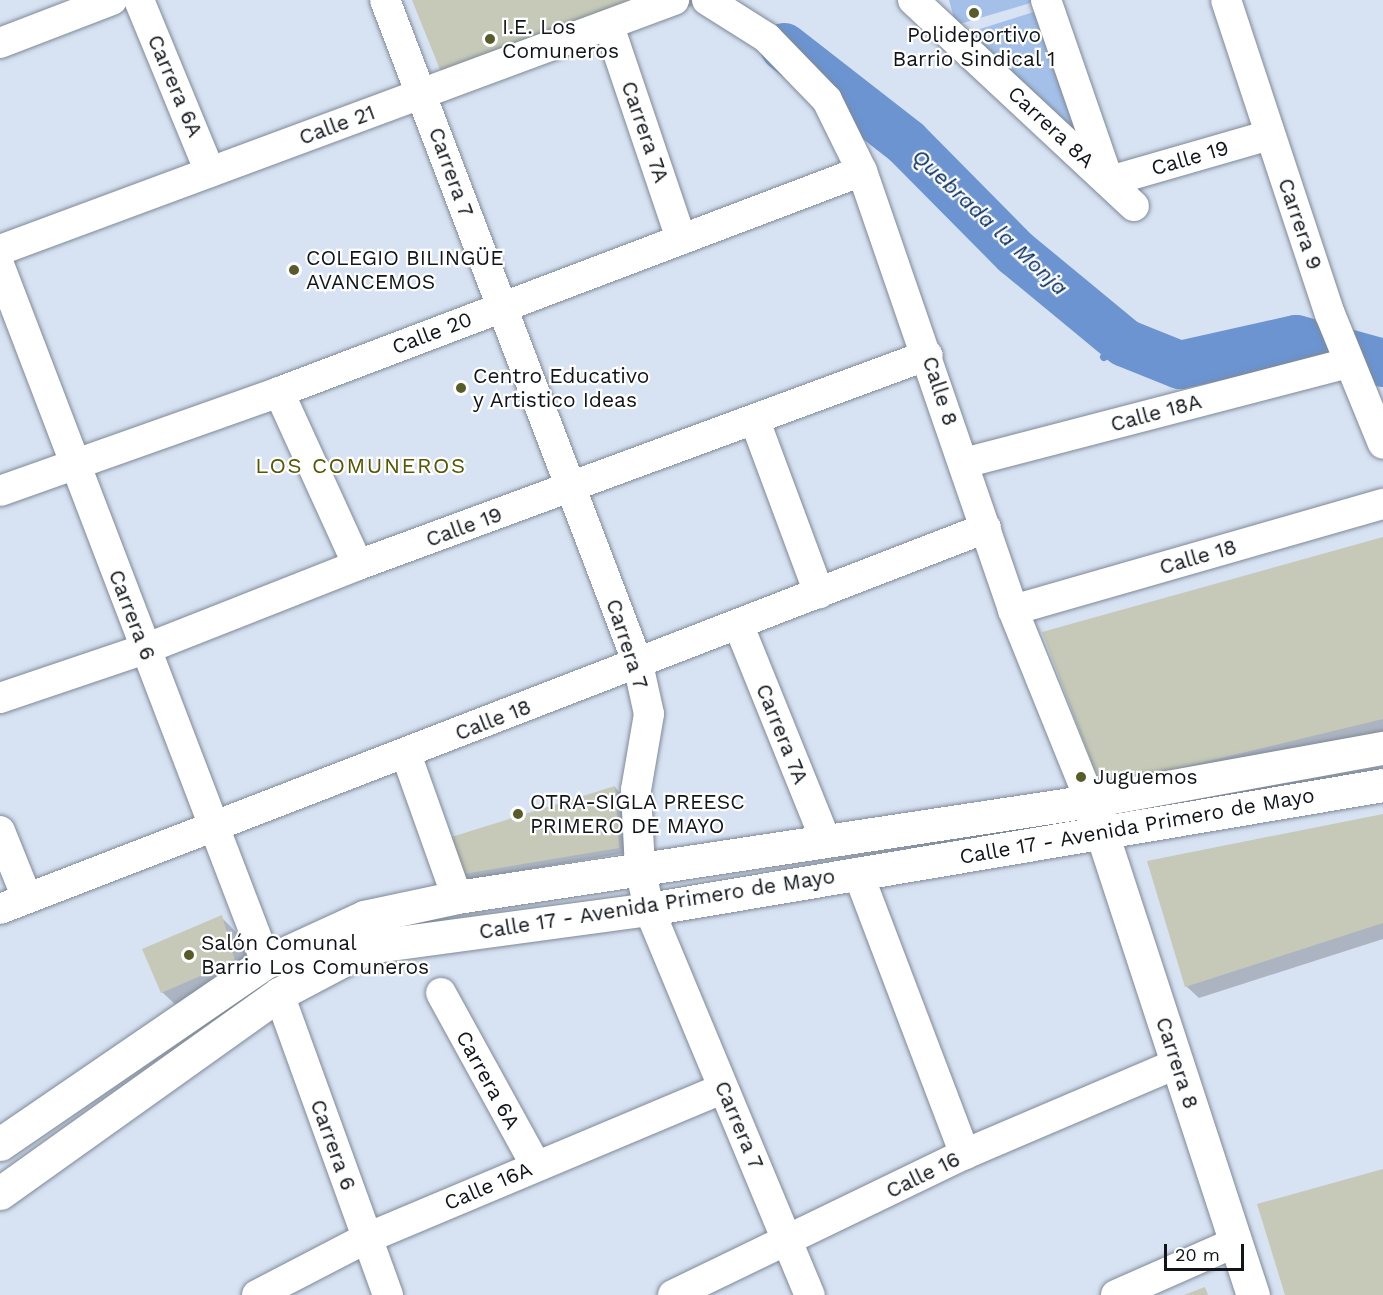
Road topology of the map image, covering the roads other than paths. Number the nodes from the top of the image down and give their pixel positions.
1 (112, 0) edge
2 (139, 0) edge
3 (385, 0) edge
4 (674, 0) edge
5 (707, 0) edge
6 (913, 0) edge
7 (1046, 0) edge
8 (1226, 0) edge
9 (609, 26) junction
10 (0, 43) edge
11 (421, 93) junction
12 (1269, 135) junction
13 (862, 171) junction
14 (210, 172) junction
15 (1110, 181) junction
16 (1134, 206) dead end
17 (681, 239) junction
18 (0, 250) edge
19 (0, 267) edge
20 (501, 306) junction
21 (928, 355) junction
22 (1348, 363) junction
23 (279, 392) junction
24 (755, 421) junction
25 (1383, 444) edge
26 (964, 463) junction
27 (75, 465) junction
28 (571, 489) junction
29 (0, 491) edge
30 (1383, 504) edge
31 (986, 528) junction
32 (358, 565) junction
33 (819, 592) junction
34 (1013, 610) junction
35 (739, 626) junction
36 (145, 649) junction
37 (638, 664) junction
38 (0, 698) edge
39 (1383, 748) edge
40 (406, 754) junction
41 (1383, 785) edge
42 (1090, 801) junction
43 (213, 827) junction
44 (1103, 830) junction
45 (0, 831) edge
46 (826, 841) junction
47 (640, 868) junction
48 (858, 873) junction
49 (457, 897) junction
50 (14, 904) edge
51 (649, 909) junction
52 (266, 962) junction
53 (441, 993) dead end
54 (279, 994) junction
55 (1176, 1064) junction
56 (723, 1088) junction
57 (0, 1144) edge
58 (965, 1154) junction
59 (536, 1166) junction
60 (0, 1193) edge
61 (367, 1238) junction
62 (787, 1240) junction
63 (1236, 1242) junction
64 (256, 1295) edge
65 (388, 1295) edge
66 (674, 1295) edge
67 (810, 1295) edge
68 (1116, 1295) edge
69 (1253, 1295) edge

1 - 10 street
2 - 14 street, Carrera 6A
3 - 11 street, Carrera 7
4 - 9 street, Calle 21
5 - 13 street, Calle 8
6 - 15 street, Carrera 8A
7 - 15 street
8 - 12 street, Carrera 9
9 - 11 street, Calle 21
9 - 17 street, Carrera 7A
11 - 14 street, Calle 21
11 - 20 street, Carrera 7
12 - 15 street, Calle 19
12 - 22 street, Carrera 9
13 - 17 street, Calle 20
13 - 21 street, Calle 8
14 - 18 street, Calle 21
15 - 16 street, Carrera 8A
17 - 20 street, Calle 20
19 - 27 street, Carrera 6
20 - 23 street, Calle 20
20 - 28 street, Carrera 7
21 - 24 street, Calle 19
21 - 26 street, Calle 8
22 - 25 street, Carrera 9
22 - 26 street, Calle 18A
23 - 27 street, Calle 20
23 - 32 street
24 - 28 street, Calle 19
24 - 33 street
26 - 31 street, Calle 8
27 - 29 street, Calle 20
27 - 36 street, Carrera 6
28 - 32 street, Calle 19
28 - 37 street, Carrera 7
30 - 34 street, Calle 18
31 - 33 street, Calle 18
31 - 34 street, Calle 8
32 - 36 street, Calle 19
33 - 35 street, Calle 18
34 - 42 street, Calle 8
35 - 37 street, Calle 18
35 - 46 street, Carrera 7A
36 - 38 street, Calle 19
36 - 43 street, Carrera 6
37 - 40 street, Calle 18
37 - 47 street, Carrera 7
39 - 42 main road, Calle 17 - Avenida Primero de Mayo
40 - 43 street, Calle 18
40 - 49 street
41 - 44 main road, Calle 17 - Avenida Primero de Mayo
42 - 44 main road, Calle 8
42 - 46 main road, Calle 17 - Avenida Primero de Mayo
43 - 50 street, Calle 18
43 - 52 street, Carrera 6
44 - 48 main road, Calle 17 - Avenida Primero de Mayo
44 - 55 main road, Carrera 8
45 - 50 street
46 - 47 main road, Calle 17 - Avenida Primero de Mayo
47 - 49 main road, Calle 17 - Avenida Primero de Mayo
47 - 51 street, Carrera 7
48 - 51 main road, Calle 17 - Avenida Primero de Mayo
48 - 58 street
49 - 52 main road, Calle 17 - Avenida Primero de Mayo
51 - 54 main road, Calle 17 - Avenida Primero de Mayo
51 - 56 street, Carrera 7
52 - 57 main road, Calle 17 - Avenida Primero de Mayo
53 - 59 street, Carrera 6A
54 - 60 main road, Calle 17 - Avenida Primero de Mayo
54 - 61 street, Carrera 6
55 - 58 street, Calle 16
55 - 63 main road, Carrera 8
56 - 59 street, Calle 16A
56 - 62 street, Carrera 7
58 - 62 street, Calle 16
59 - 61 street, Calle 16A
61 - 64 street, Calle 16A
61 - 65 street, Carrera 6
62 - 66 street, Calle 16
62 - 67 street, Carrera 7
63 - 68 street
63 - 69 main road, Carrera 8

